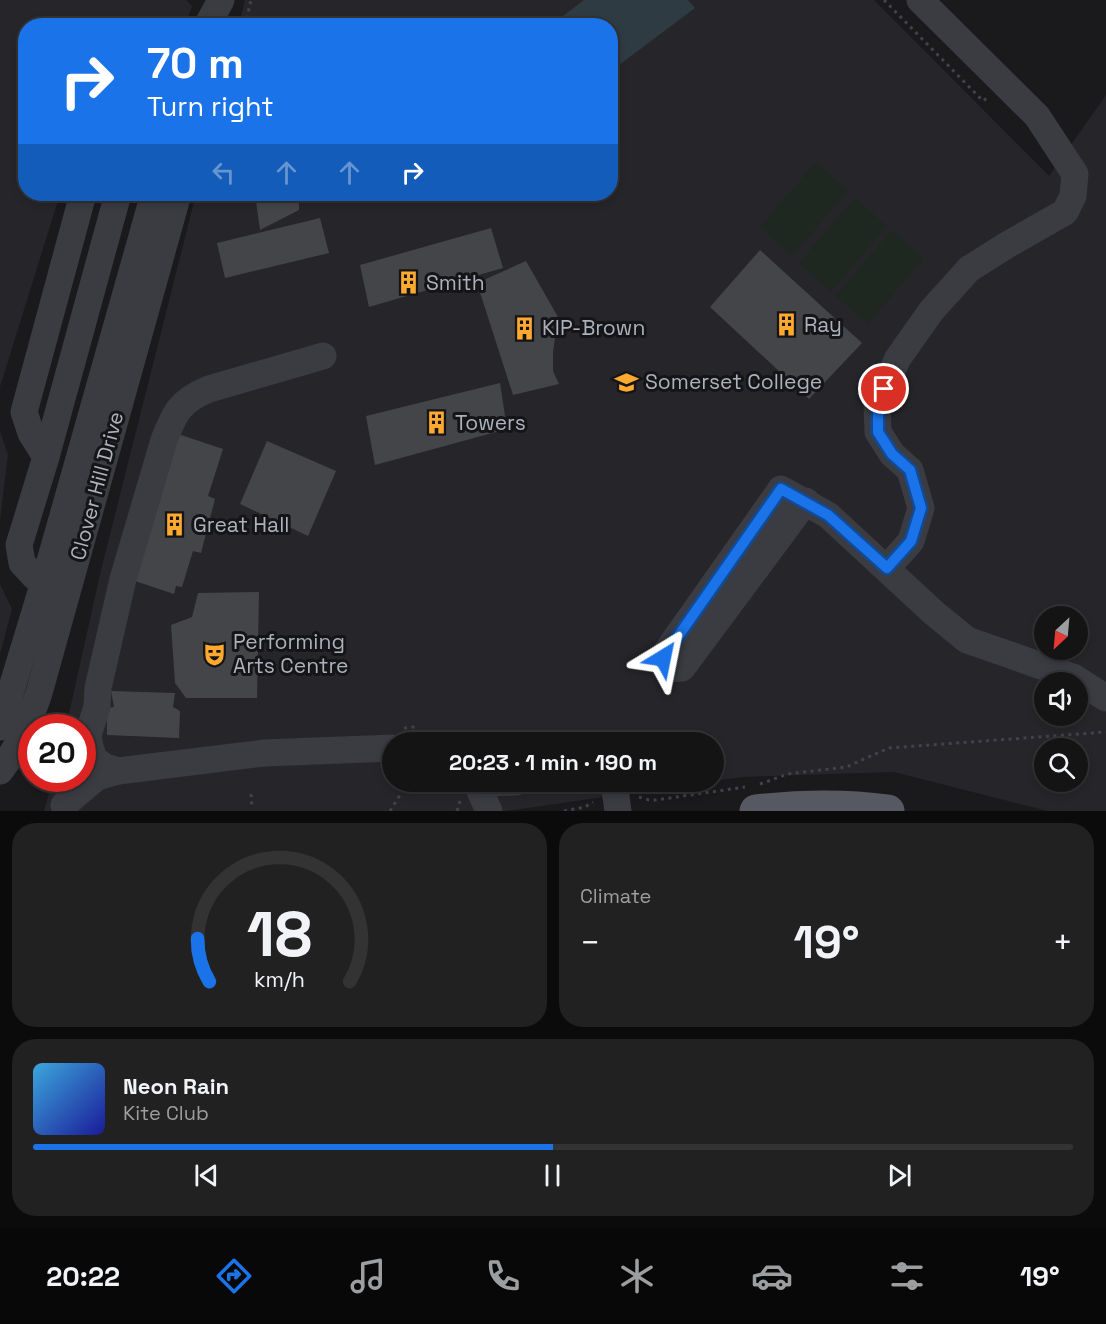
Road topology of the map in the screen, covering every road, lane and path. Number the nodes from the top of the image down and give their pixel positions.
1 (221, 0) edge
2 (251, 0) edge
3 (920, 0) edge
4 (211, 18) edge
5 (220, 18) edge
6 (247, 18) edge
7 (81, 201) edge
8 (116, 201) edge
9 (152, 201) edge
10 (176, 201) edge
11 (323, 356) dead end
12 (45, 457) junction
13 (806, 501) junction
14 (76, 564) junction
15 (887, 568) junction
16 (45, 579) junction
17 (98, 688) junction
18 (1106, 698) edge
19 (86, 714) edge
20 (0, 727) edge
21 (1106, 732) edge
22 (382, 748) edge
23 (0, 771) edge
24 (118, 771) junction
25 (402, 792) edge
26 (477, 792) edge
27 (251, 794) dead end
28 (617, 795) edge
29 (64, 798) edge
30 (252, 807) dead end
31 (390, 811) edge
32 (489, 811) edge
33 (564, 811) edge
34 (756, 811) edge
35 (888, 811) edge

1 - 4 street
1 - 5 street
2 - 6 path
3 - 15 street
7 - 12 street
8 - 12 street
9 - 16 street, Clover Hill Drive
10 - 14 street, Clover Hill Drive
11 - 17 street
12 - 16 street
13 - 13 street
13 - 15 street
14 - 16 street
14 - 23 street, Clover Hill Drive
15 - 18 street
16 - 20 street, Clover Hill Drive
17 - 19 street
17 - 24 street
21 - 28 path
22 - 24 street
24 - 29 street
25 - 31 path
26 - 32 street
27 - 30 path
28 - 33 path
34 - 35 main road

